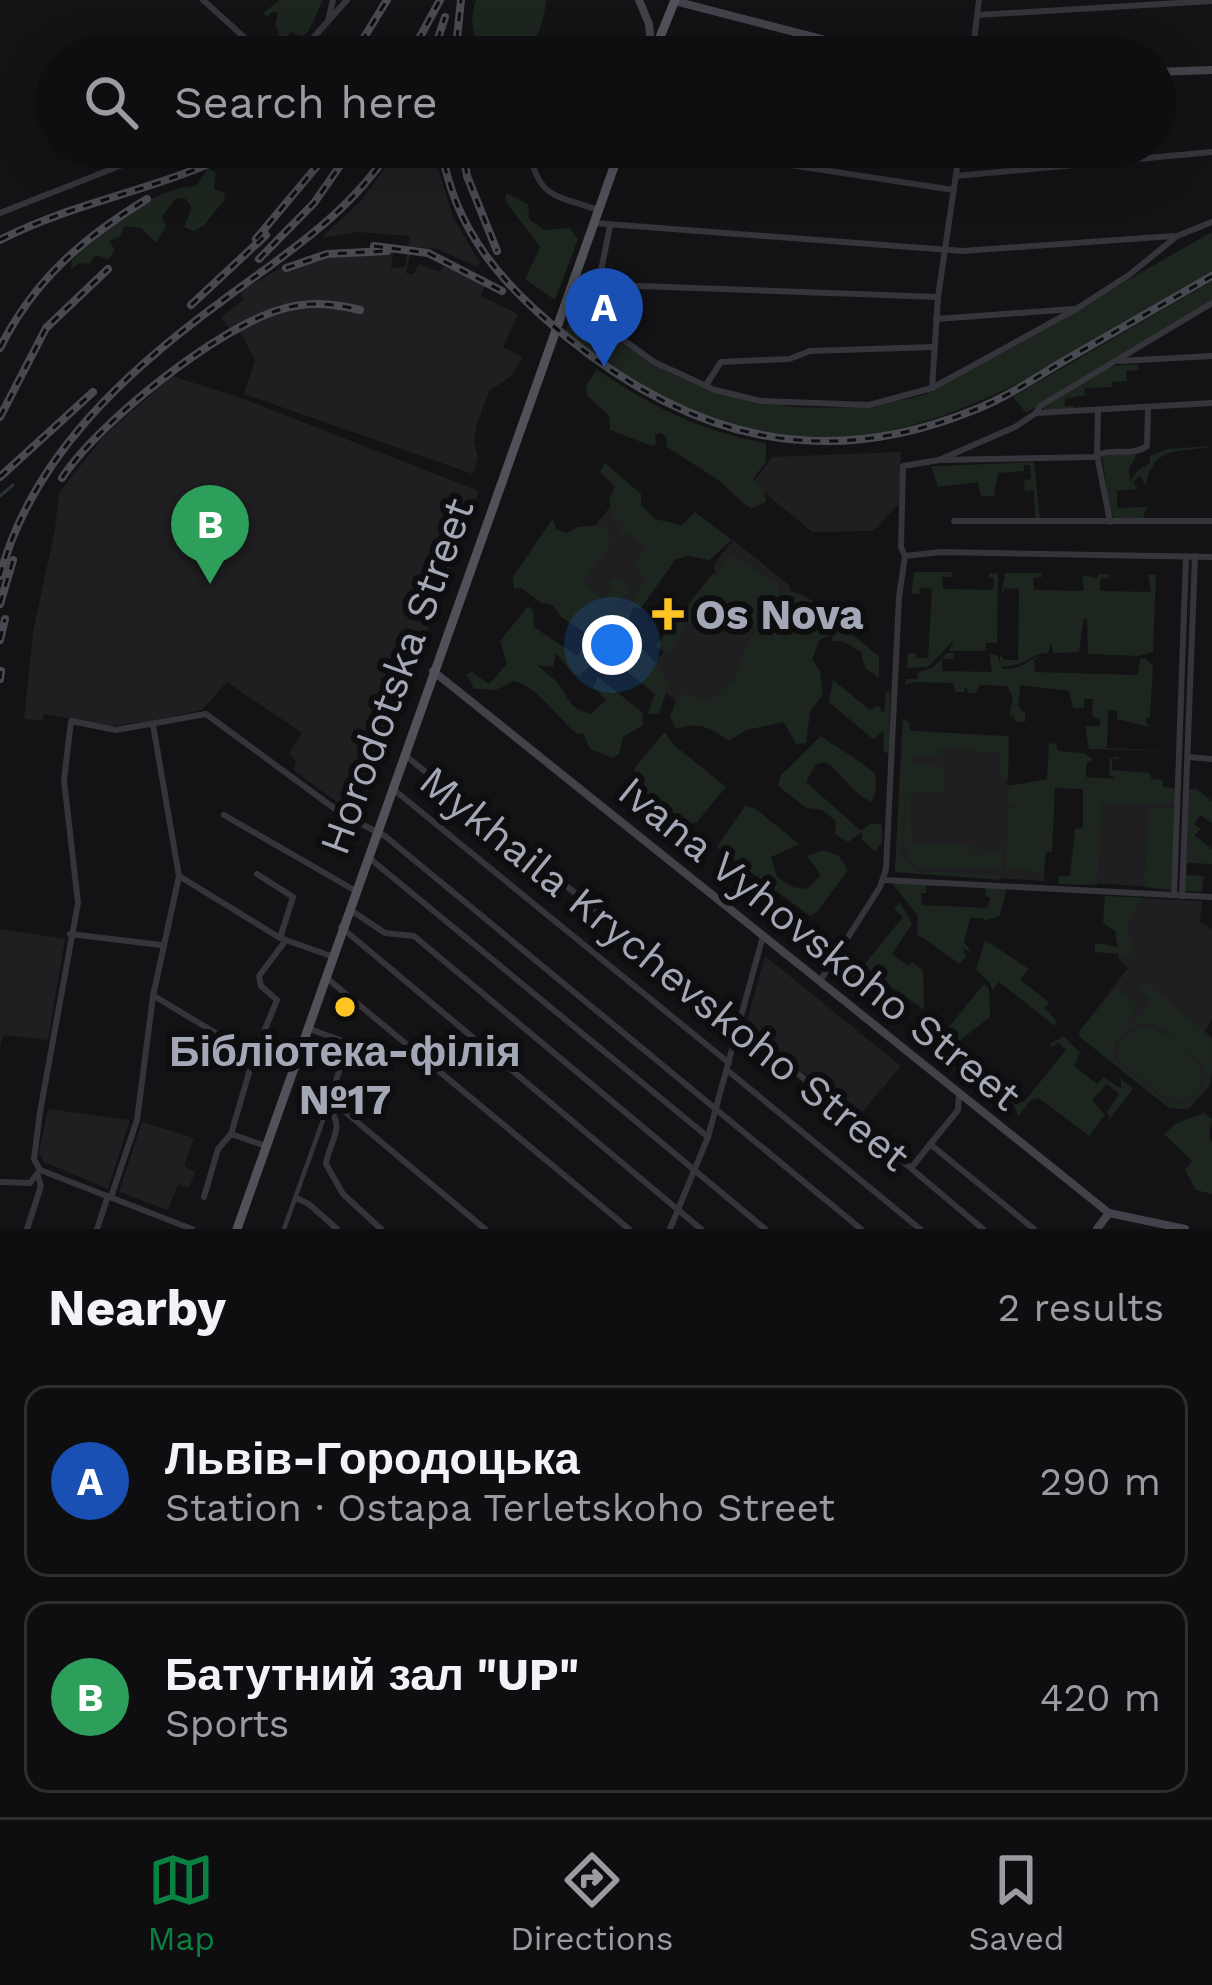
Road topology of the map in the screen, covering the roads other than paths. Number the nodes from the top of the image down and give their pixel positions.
1 (203, 0) edge
2 (226, 0) edge
3 (639, 0) edge
4 (979, 0) edge
5 (341, 1) edge
6 (674, 1) edge
7 (1212, 1) edge
8 (216, 10) junction
9 (977, 15) junction
10 (327, 24) junction
11 (244, 36) edge
12 (316, 36) edge
13 (651, 36) edge
14 (662, 36) edge
15 (810, 36) edge
16 (974, 36) edge
17 (1212, 70) edge
18 (1176, 71) edge
19 (1212, 152) edge
20 (1176, 155) edge
21 (114, 168) edge
22 (533, 168) edge
23 (613, 168) edge
24 (810, 168) edge
25 (957, 168) edge
26 (1041, 168) edge
27 (956, 176) junction
28 (954, 190) junction
29 (598, 211) junction
30 (0, 213) edge
31 (1212, 222) edge
32 (594, 223) junction
33 (610, 226) junction
34 (1177, 236) junction
35 (945, 248) junction
36 (599, 281) junction
37 (938, 297) junction
38 (1212, 302) edge
39 (1076, 309) junction
40 (936, 319) junction
41 (933, 347) junction
42 (1212, 356) edge
43 (1117, 360) junction
44 (705, 386) junction
45 (932, 388) junction
46 (1212, 403) edge
47 (1148, 408) junction
48 (1098, 410) junction
49 (1036, 413) junction
50 (1097, 455) junction
51 (939, 460) junction
52 (954, 521) dead end
53 (1212, 521) edge
54 (1110, 522) junction
55 (904, 556) junction
56 (1186, 556) junction
57 (1196, 556) junction
58 (1212, 557) edge
59 (433, 671) junction
60 (152, 725) junction
61 (403, 753) junction
62 (1183, 757) junction
63 (1212, 759) edge
64 (391, 787) junction
65 (224, 815) dead end
66 (379, 831) junction
67 (366, 856) junction
68 (257, 874) dead end
69 (178, 876) junction
70 (884, 880) junction
71 (354, 890) junction
72 (1178, 895) junction
73 (1212, 897) edge
74 (348, 908) junction
75 (341, 927) junction
76 (70, 934) junction
77 (764, 936) junction
78 (283, 939) junction
79 (162, 945) junction
80 (331, 956) junction
81 (324, 977) junction
82 (820, 981) junction
83 (153, 996) junction
84 (740, 1027) junction
85 (307, 1028) junction
86 (254, 1056) junction
87 (728, 1066) junction
88 (958, 1093) junction
89 (331, 1100) junction
90 (974, 1106) junction
91 (717, 1108) junction
92 (327, 1109) junction
93 (958, 1110) junction
94 (231, 1134) junction
95 (708, 1137) junction
96 (930, 1144) junction
97 (266, 1146) junction
98 (911, 1168) junction
99 (696, 1170) junction
100 (39, 1173) junction
101 (0, 1182) edge
102 (110, 1197) junction
103 (204, 1197) dead end
104 (296, 1198) junction
105 (679, 1209) junction
106 (1109, 1213) junction
107 (164, 1218) junction
108 (27, 1229) edge
109 (97, 1229) edge
110 (160, 1229) edge
111 (193, 1229) edge
112 (237, 1229) edge
113 (284, 1229) edge
114 (337, 1229) edge
115 (381, 1229) edge
116 (484, 1229) edge
117 (629, 1229) edge
118 (670, 1229) edge
119 (701, 1229) edge
120 (765, 1229) edge
121 (862, 1229) edge
122 (920, 1229) edge
123 (983, 1229) edge
124 (1034, 1229) edge
125 (1097, 1229) edge
126 (1185, 1229) edge

1 - 8 street
2 - 8 street
3 - 13 main road
4 - 9 street
5 - 10 street
5 - 10 street
6 - 14 main road
6 - 15 main road
7 - 9 street
8 - 11 street
9 - 16 street
10 - 12 street
17 - 18 main road
19 - 20 street
21 - 30 street
22 - 29 street
23 - 29 main road, Horodotska Street
24 - 28 street
25 - 27 street
26 - 27 street
27 - 28 street
28 - 35 street
29 - 32 main road, Horodotska Street
31 - 34 street
32 - 33 street
32 - 59 main road, Horodotska Street
33 - 35 street
33 - 36 street
34 - 35 street
34 - 39 street
35 - 37 street
36 - 37 street
36 - 44 street
37 - 40 street
38 - 43 street
39 - 40 street
39 - 45 street
40 - 41 street
41 - 44 street
41 - 45 street
42 - 43 street
43 - 49 street
44 - 45 street
46 - 47 street
47 - 48 street
47 - 50 street
48 - 49 street
48 - 50 street
49 - 51 street
50 - 51 street
50 - 54 street
51 - 55 street
52 - 54 street
53 - 54 street
55 - 56 street
55 - 70 street
56 - 57 street
56 - 62 street
57 - 58 street
57 - 62 street
59 - 61 main road, Horodotska Street
59 - 77 main road, Ivana Vyhovskoho Street
60 - 66 street
60 - 69 street
60 - 76 street
61 - 64 main road, Horodotska Street
61 - 84 street, Mykhaila Krychevskoho Street
62 - 63 street
62 - 72 street
64 - 66 main road, Horodotska Street
64 - 87 street
65 - 71 street
66 - 67 main road, Horodotska Street
66 - 91 street
67 - 71 main road, Horodotska Street
67 - 95 street
68 - 78 street
69 - 78 street
69 - 79 street
70 - 72 street
70 - 82 street
71 - 74 main road, Horodotska Street
72 - 73 street
74 - 75 main road, Horodotska Street
74 - 99 street
75 - 80 main road, Horodotska Street
75 - 105 street
76 - 79 street
76 - 100 street
77 - 82 main road, Ivana Vyhovskoho Street
77 - 84 street
78 - 80 street
78 - 86 street
79 - 83 street
80 - 81 main road, Horodotska Street
81 - 85 main road, Horodotska Street
81 - 117 street
82 - 88 main road, Ivana Vyhovskoho Street
83 - 86 street
83 - 102 street
84 - 87 street
84 - 98 street, Mykhaila Krychevskoho Street
85 - 89 street
85 - 97 main road, Horodotska Street
86 - 94 street
87 - 91 street
87 - 122 street
88 - 90 main road, Ivana Vyhovskoho Street
88 - 93 street
89 - 92 street
89 - 116 street
90 - 93 street
90 - 106 main road, Ivana Vyhovskoho Street
91 - 95 street
91 - 121 street
92 - 104 street
92 - 115 street
93 - 96 street
94 - 97 street
94 - 103 street
95 - 99 street
96 - 98 street
96 - 124 street
97 - 112 main road, Horodotska Street
98 - 123 street, Mykhaila Krychevskoho Street
99 - 105 street
99 - 120 street
100 - 101 street
100 - 102 street
100 - 108 street
102 - 107 street
102 - 109 street
104 - 113 street
104 - 114 street
105 - 118 street
105 - 119 street
106 - 125 main road
106 - 126 main road, Ivana Vyhovskoho Street
107 - 110 street
107 - 111 street

